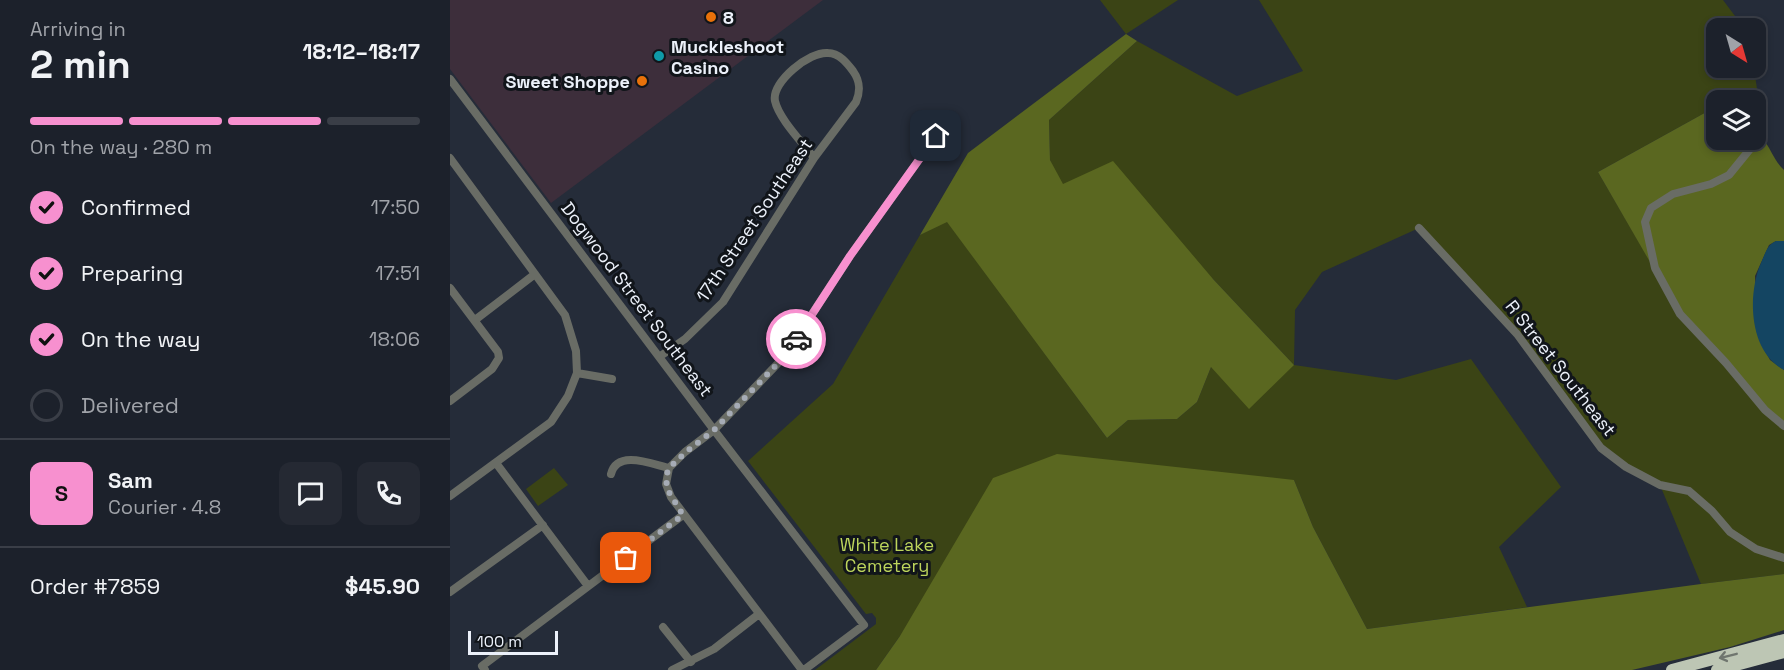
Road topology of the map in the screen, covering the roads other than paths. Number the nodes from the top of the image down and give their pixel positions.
1 (450, 79) edge
2 (936, 136) dead end
3 (1749, 150) edge
4 (814, 158) junction
5 (450, 159) edge
6 (1419, 228) dead end
7 (535, 274) junction
8 (450, 288) edge
9 (475, 320) junction
10 (659, 357) junction
11 (577, 373) junction
12 (612, 379) dead end
13 (450, 401) edge
14 (1784, 426) edge
15 (714, 430) junction
16 (496, 463) junction
17 (669, 468) junction
18 (611, 474) dead end
19 (450, 496) edge
20 (683, 515) junction
21 (543, 525) junction
22 (1784, 558) edge
23 (588, 586) junction
24 (450, 592) edge
25 (759, 614) junction
26 (663, 627) dead end
27 (1784, 640) edge
28 (1784, 652) edge
29 (691, 662) junction
30 (484, 668) edge
31 (672, 670) edge
32 (803, 670) edge
33 (1672, 670) edge
34 (1717, 670) edge

1 - 10 street, Dogwood Street Southeast
2 - 15 street
3 - 14 street
4 - 4 street, 17th Street Southeast
4 - 10 street, 17th Street Southeast
5 - 7 street
6 - 22 street, R Street Southeast
7 - 9 street
7 - 11 street
8 - 9 street
9 - 13 street
10 - 15 street, Dogwood Street Southeast
11 - 12 street
11 - 16 street
15 - 17 street
15 - 32 street, Dogwood Street Southeast
16 - 19 street
16 - 21 street
17 - 18 street
17 - 20 street
20 - 23 street
20 - 25 street
21 - 23 street
21 - 24 street
23 - 30 street
25 - 29 street
25 - 32 street
26 - 29 street
27 -> 33 highway
28 - 34 highway
29 - 31 street

